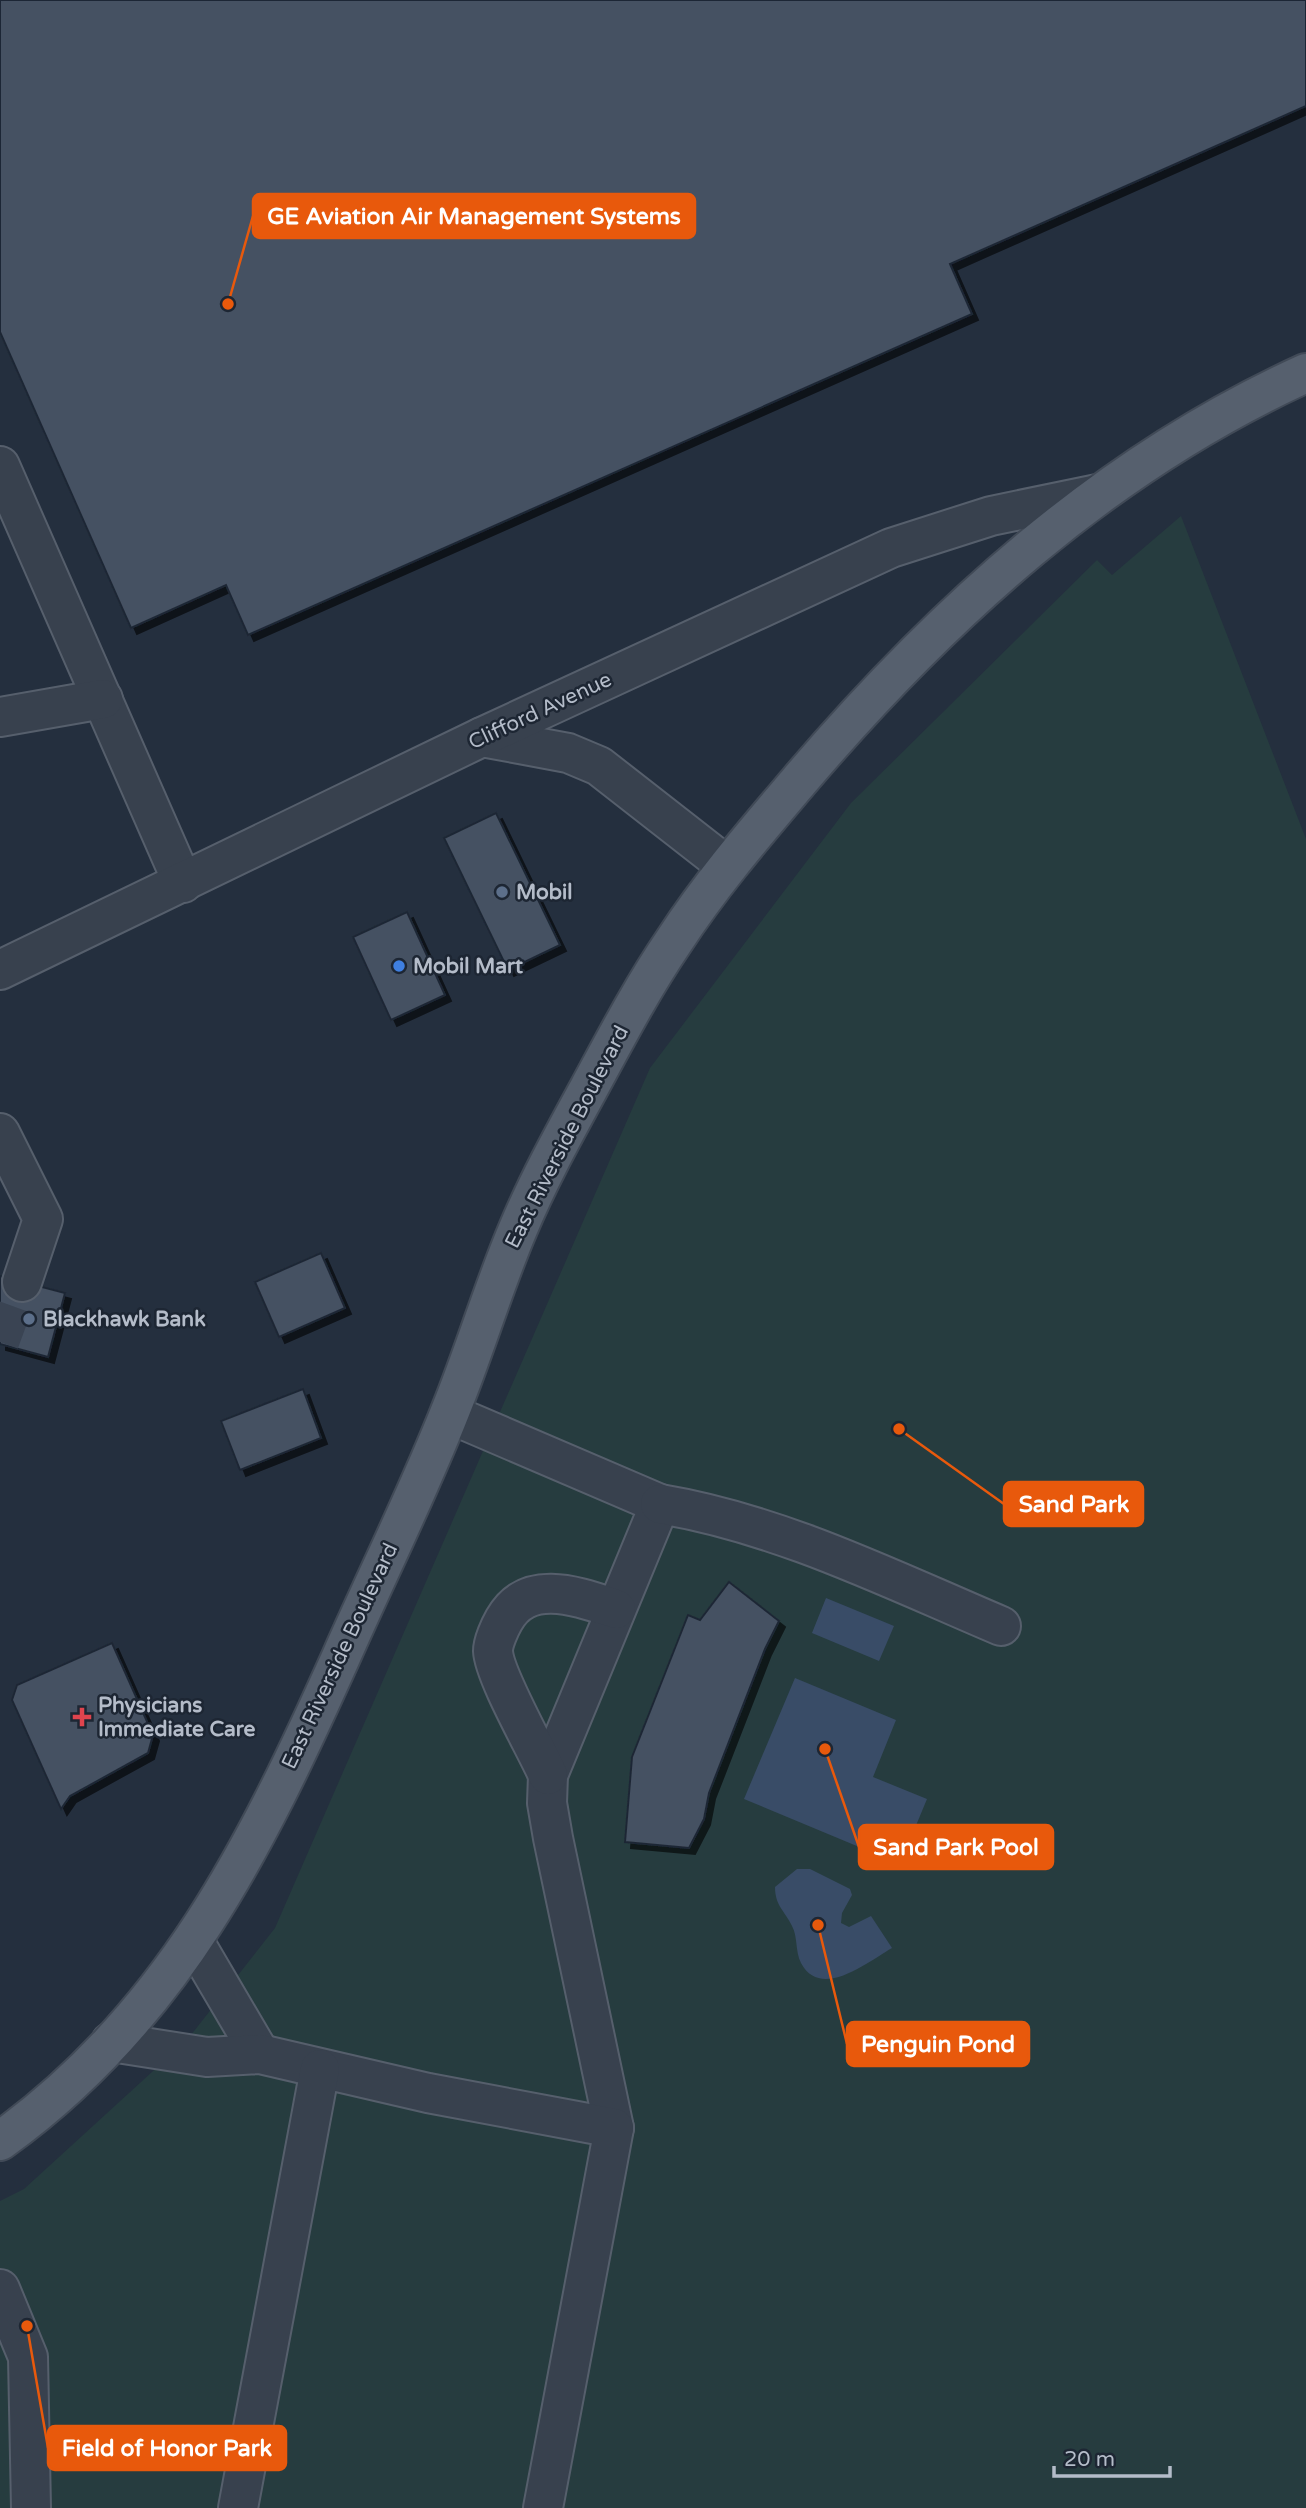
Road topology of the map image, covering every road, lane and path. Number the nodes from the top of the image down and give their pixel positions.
1 (1306, 373) edge
2 (0, 467) edge
3 (1097, 495) junction
4 (103, 699) junction
5 (0, 717) edge
6 (482, 737) junction
7 (727, 866) junction
8 (183, 883) junction
9 (0, 970) edge
10 (0, 1133) edge
11 (22, 1282) tunnel mouth
12 (450, 1414) junction
13 (660, 1503) junction
14 (616, 1609) junction
15 (1001, 1626) dead end
16 (548, 1774) junction
17 (193, 1940) junction
18 (111, 2042) junction
19 (260, 2054) junction
20 (320, 2069) junction
21 (614, 2128) junction
22 (0, 2141) edge
23 (0, 2289) edge
24 (31, 2508) edge
25 (238, 2508) edge
26 (543, 2508) edge

1 - 3 main road, East Riverside Boulevard
2 - 4 street
3 - 6 street, Clifford Avenue
3 - 7 main road, East Riverside Boulevard
4 - 5 street
4 - 8 street
6 - 7 street
6 - 8 street, Clifford Avenue
7 - 12 main road, East Riverside Boulevard
8 - 9 street, Clifford Avenue
10 - 11 street
12 - 13 street
12 - 17 main road, East Riverside Boulevard
13 - 14 street
13 - 15 street
14 - 16 street
14 - 16 street
16 - 21 street
17 - 18 main road, East Riverside Boulevard
17 - 19 street
18 - 19 street
18 - 22 main road, East Riverside Boulevard
19 - 20 street
20 - 21 street
20 - 25 street
21 - 26 street
23 - 24 street

